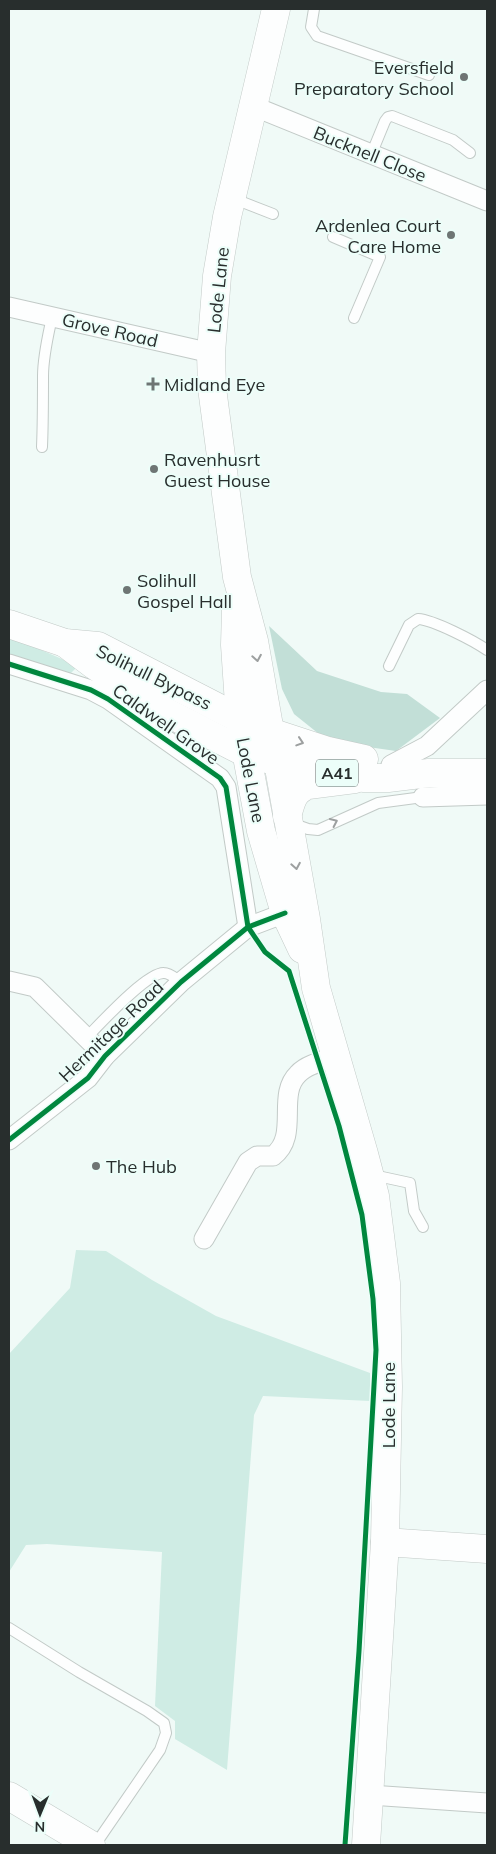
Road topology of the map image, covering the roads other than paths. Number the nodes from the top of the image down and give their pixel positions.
1 (276, 9) edge
2 (314, 9) edge
3 (429, 75) dead end
4 (253, 106) junction
5 (470, 153) dead end
6 (371, 155) junction
7 (231, 197) junction
8 (487, 201) edge
9 (273, 214) dead end
10 (333, 237) dead end
11 (9, 307) edge
12 (52, 317) junction
13 (354, 318) dead end
14 (211, 353) junction
15 (42, 447) dead end
16 (237, 577) junction
17 (9, 624) edge
18 (65, 642) junction
19 (487, 650) edge
20 (9, 664) edge
21 (389, 666) dead end
22 (237, 671) junction
23 (487, 690) edge
24 (195, 697) junction
25 (240, 719) junction
26 (270, 732) junction
27 (246, 753) junction
28 (278, 762) junction
29 (391, 766) junction
30 (487, 773) edge
31 (364, 778) junction
32 (426, 785) junction
33 (487, 795) edge
34 (288, 819) junction
35 (285, 913) junction
36 (248, 927) junction
37 (313, 973) junction
38 (9, 981) edge
39 (181, 982) junction
40 (87, 1037) junction
41 (105, 1056) junction
42 (337, 1057) junction
43 (11, 1135) edge
44 (369, 1174) junction
45 (423, 1227) dead end
46 (204, 1239) dead end
47 (385, 1542) junction
48 (487, 1549) edge
49 (9, 1628) edge
50 (370, 1795) junction
51 (9, 1796) edge
52 (487, 1803) edge
53 (89, 1844) edge
54 (366, 1845) edge

1 - 4 main road, Lode Lane
2 - 3 lane
4 - 6 street, Bucknell Close
4 - 7 main road, Lode Lane
5 - 6 lane
6 - 8 street, Bucknell Close
7 - 9 lane
7 - 14 main road, Lode Lane
10 - 13 lane
11 - 12 street, Grove Road
12 - 14 street, Grove Road
12 - 15 lane
14 - 16 main road, Lode Lane
16 - 22 main road, Lode Lane
16 -> 26 main road, Lode Lane
17 - 18 main road, Solihull Bypass / A41
18 - 24 main road, Solihull Bypass / A41
18 - 27 main road, Solihull Bypass / A41
19 - 21 lane
20 - 36 street, Caldwell Grove
22 - 24 main road
22 - 25 main road, Lode Lane
23 - 29 street
24 - 25 main road, Solihull Bypass / A41
25 - 26 main road, A41
25 - 27 main road, Lode Lane
26 - 28 main road, Lode Lane
26 -> 29 main road, A41
27 - 28 main road, A41
27 - 35 main road, Lode Lane
28 - 31 main road, A41
28 - 34 main road, Lode Lane
29 - 32 main road, A41
30 - 32 main road, A41
31 - 32 main road, A41
31 - 34 main road
32 - 33 street
34 -> 32 lane
34 -> 37 main road, Lode Lane
35 - 36 street, Hermitage Road
35 - 37 main road, Lode Lane
36 - 39 street, Hermitage Road
37 - 42 main road, Lode Lane
38 - 40 street
39 - 40 lane
39 - 41 street, Hermitage Road
40 - 41 street
41 - 43 street, Hermitage Road
42 - 44 main road, Lode Lane
42 - 46 street
44 - 45 lane
44 - 47 main road, Lode Lane
47 - 48 main road
47 - 50 main road, Lode Lane
49 - 53 lane
50 - 52 street
50 - 54 main road, Lode Lane
51 - 53 main road

